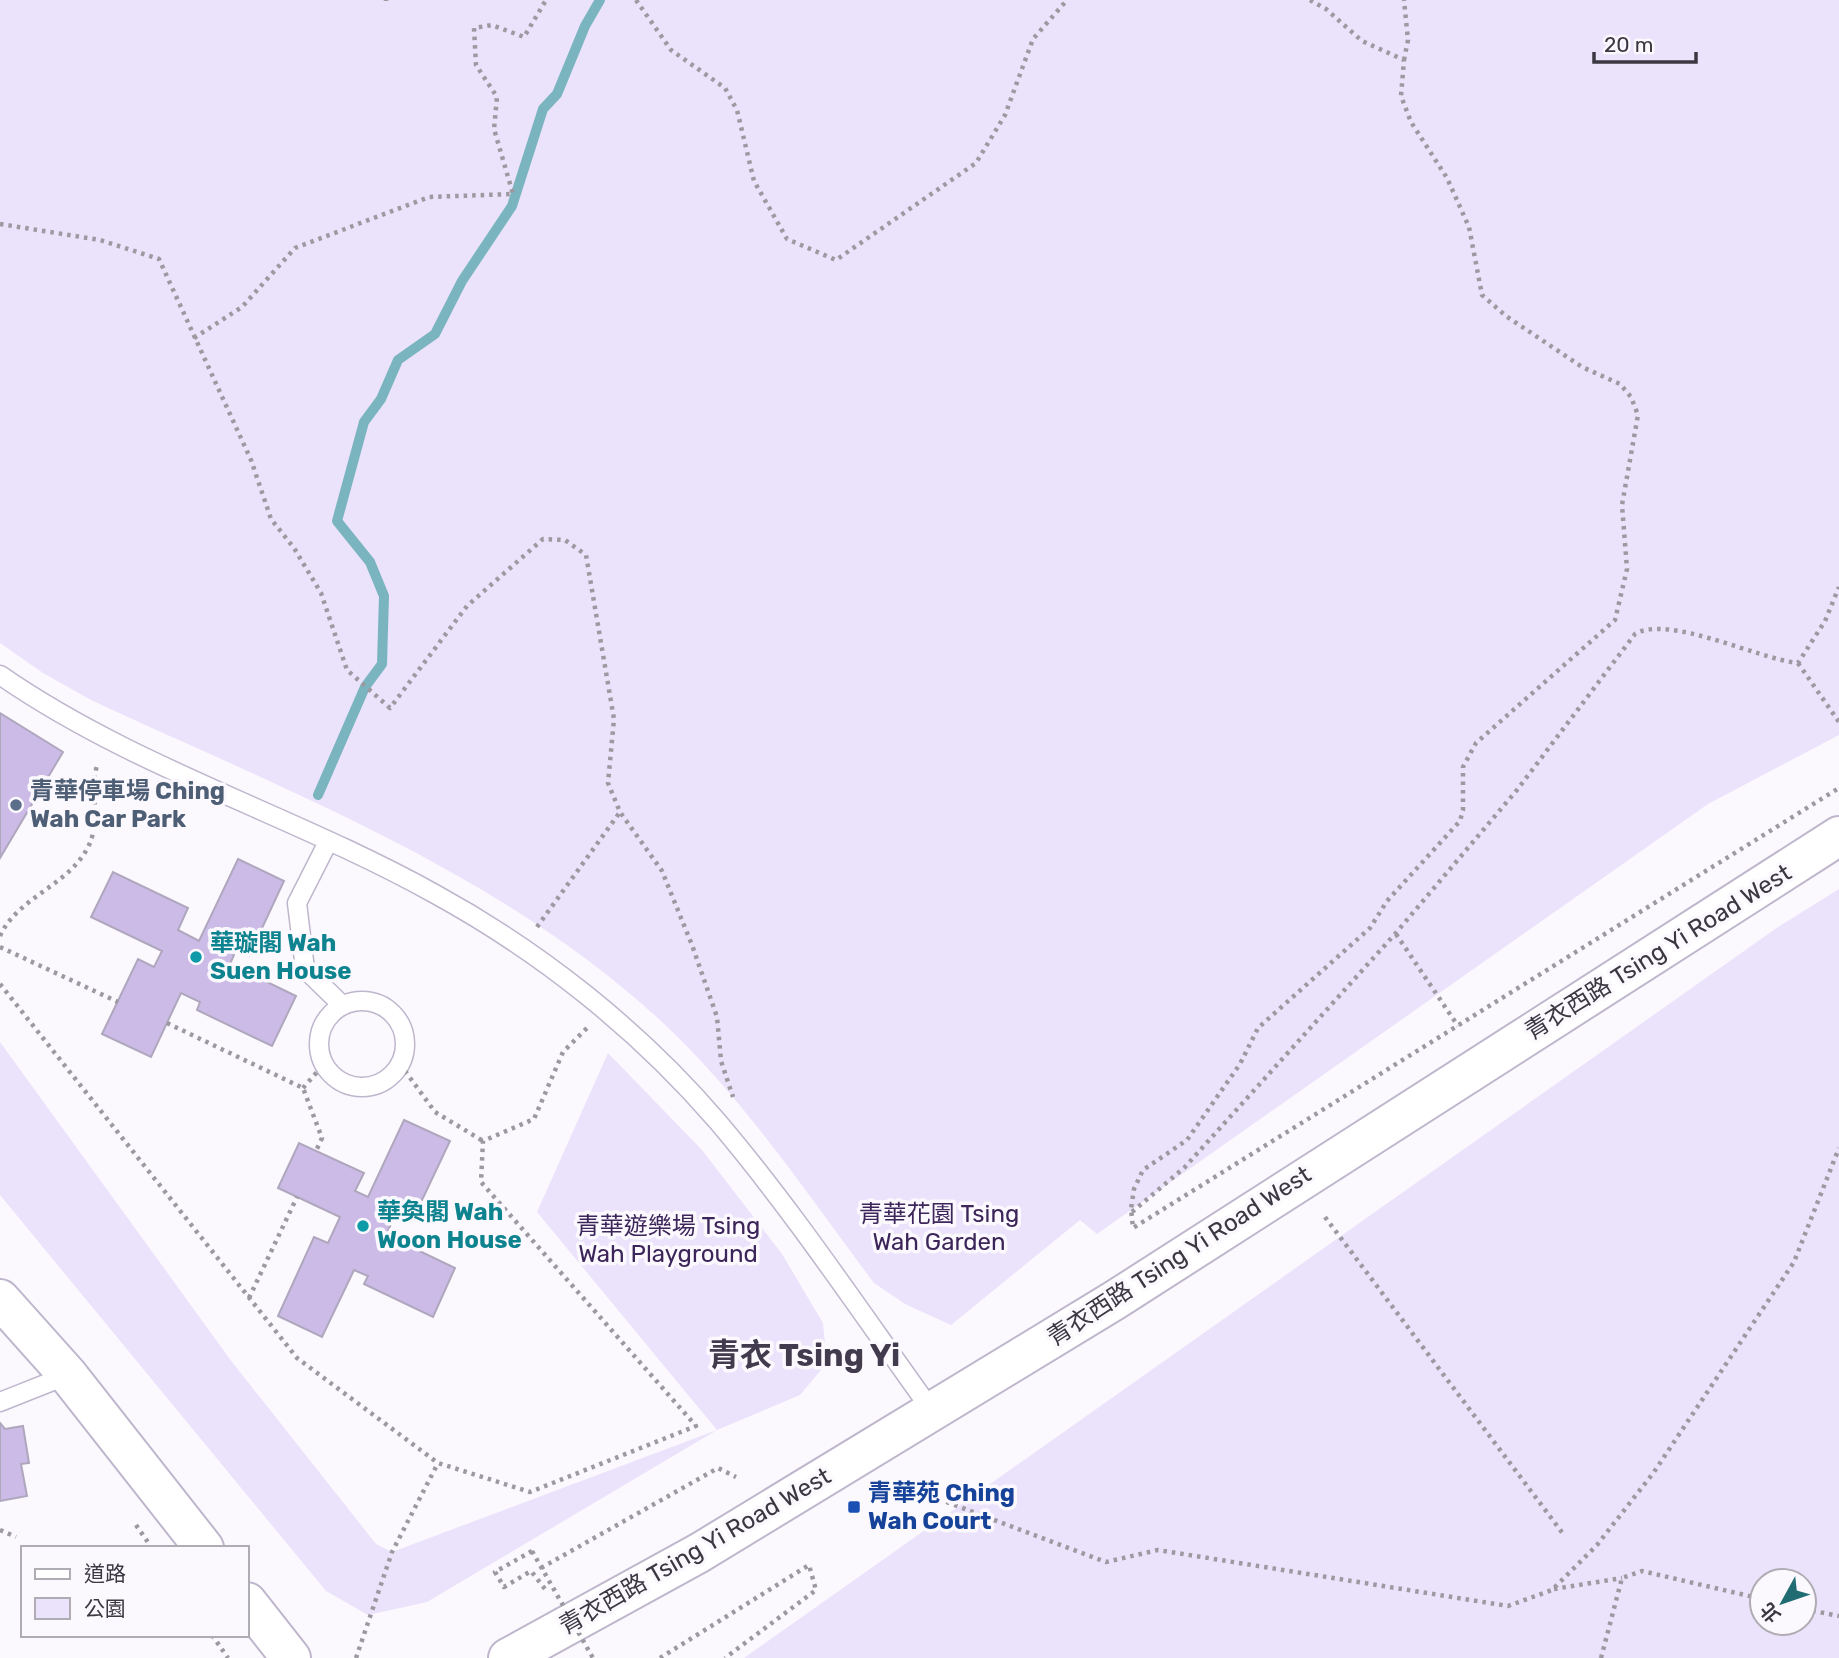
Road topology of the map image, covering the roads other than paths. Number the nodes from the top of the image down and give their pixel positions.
1 (0, 675) edge
2 (1839, 836) edge
3 (328, 842) junction
4 (342, 1005) junction
5 (0, 1299) edge
6 (68, 1374) junction
7 (0, 1402) edge
8 (932, 1411) junction
9 (202, 1546) edge
10 (248, 1603) edge
11 (291, 1658) edge
12 (508, 1658) edge

1 - 3 lane
2 - 8 main road, 青衣西路 Tsing Yi Road West
3 - 4 lane
3 - 8 lane
4 - 4 lane
5 - 6 main road
6 - 7 lane
6 - 9 main road
8 - 12 main road, 青衣西路 Tsing Yi Road West
10 - 11 main road

